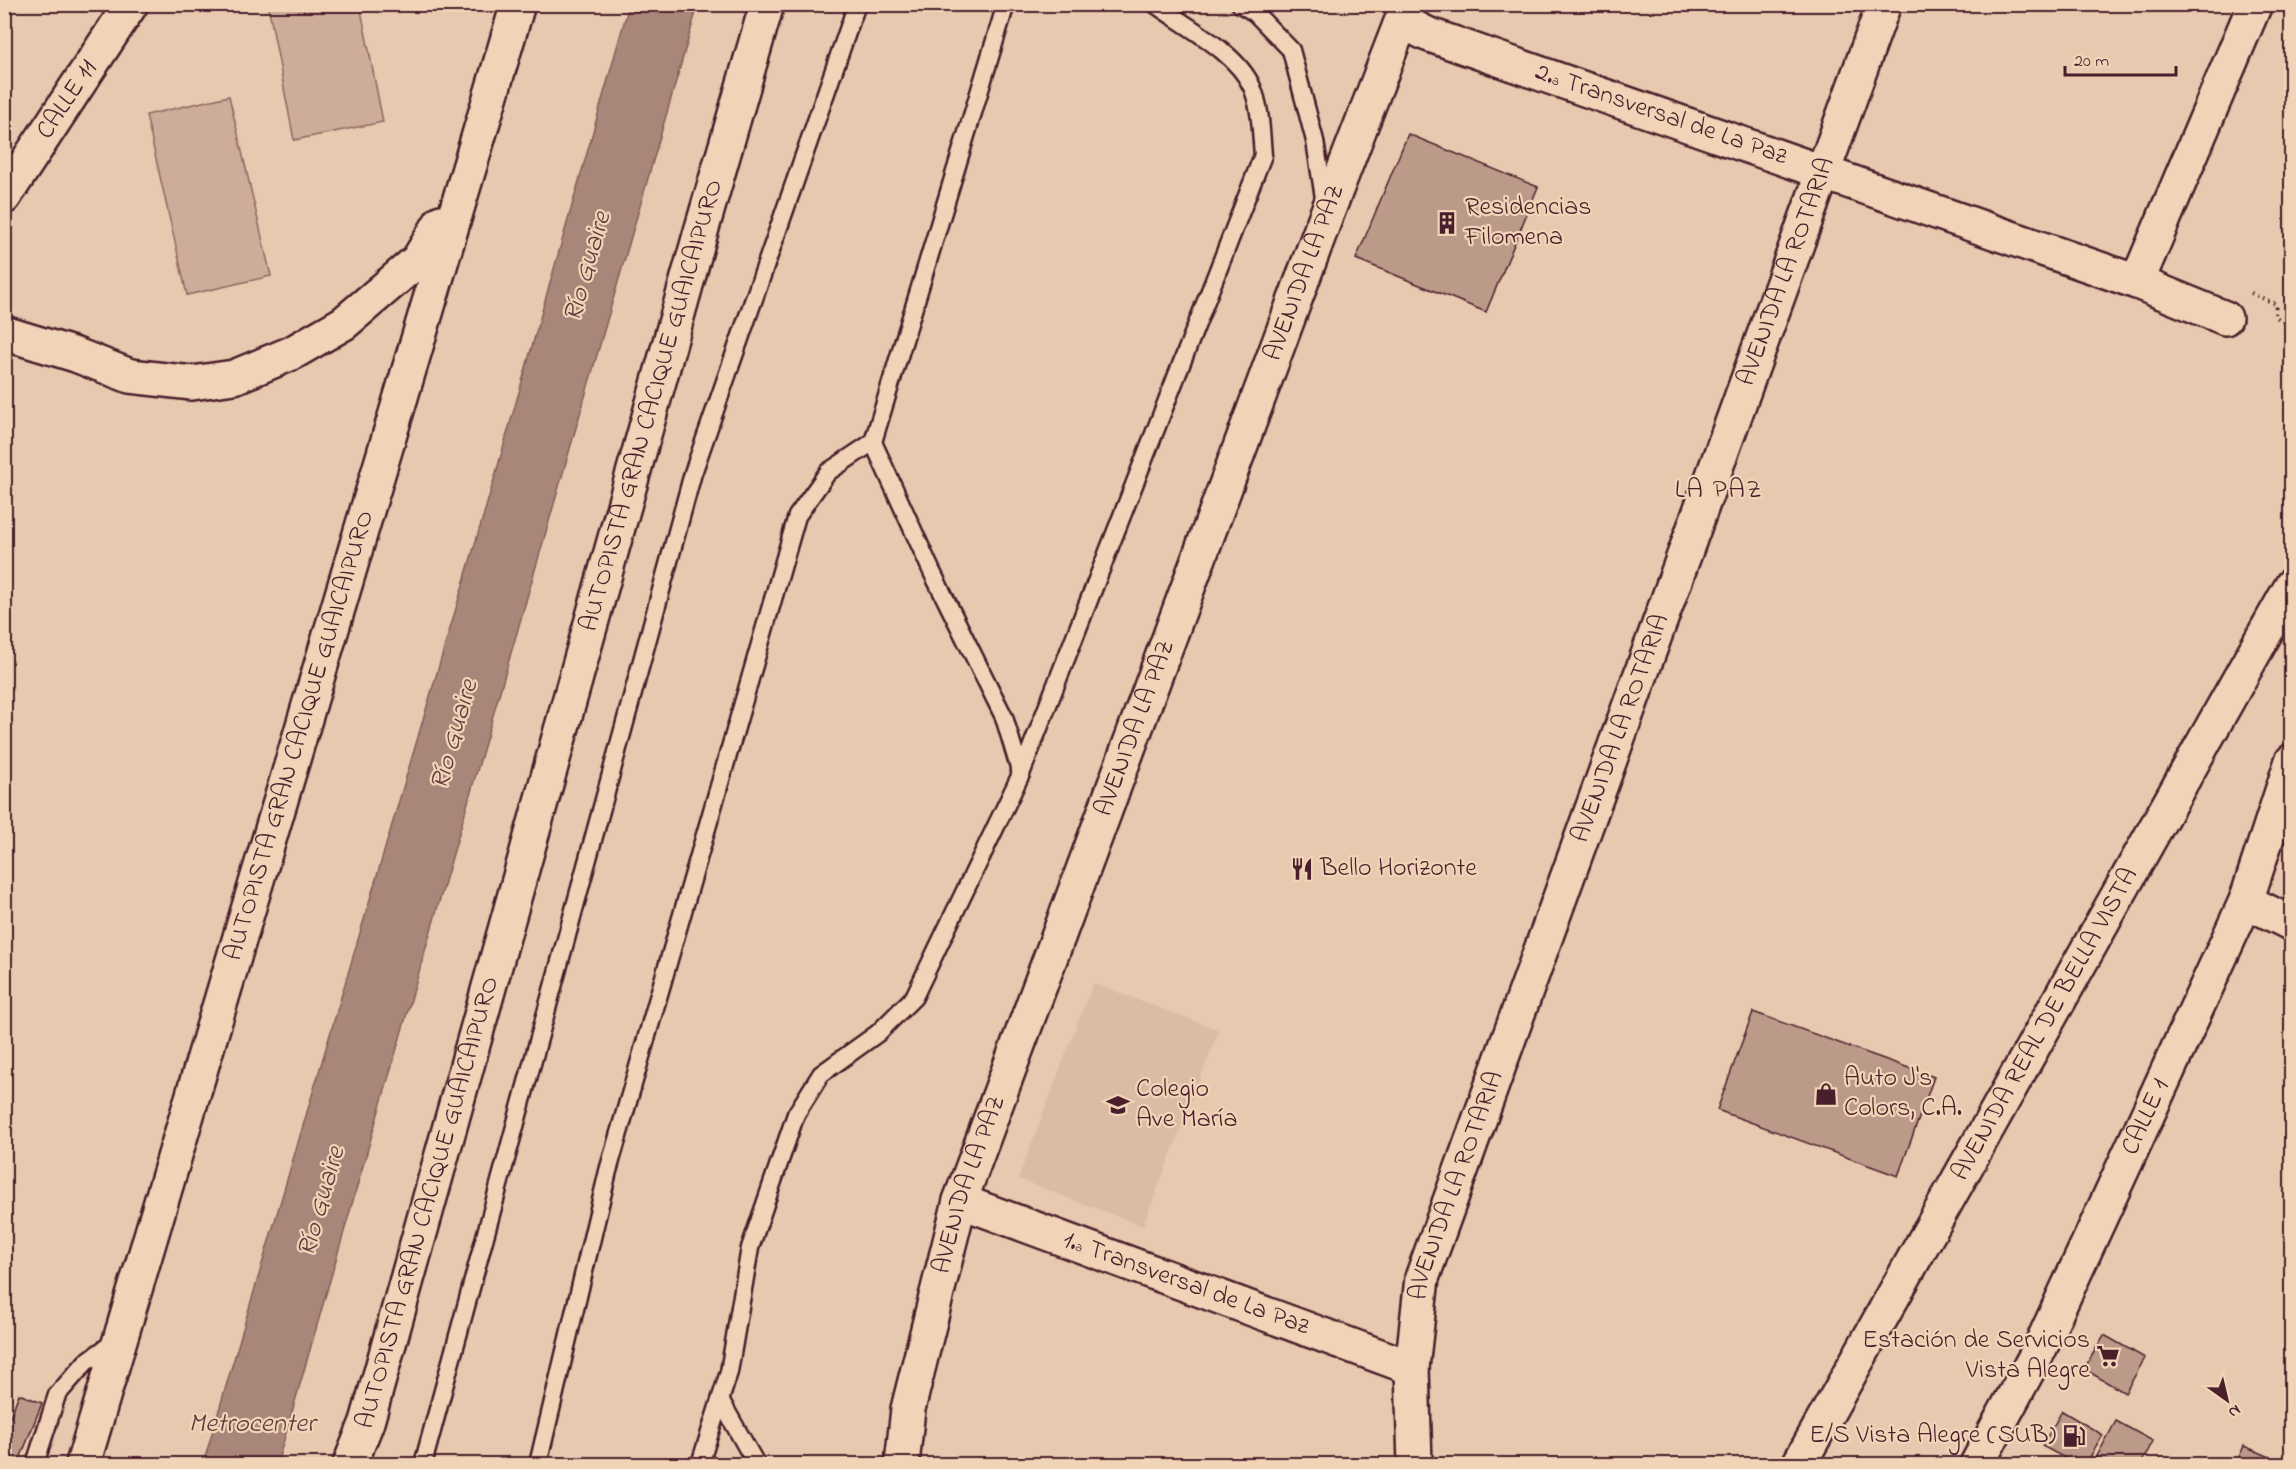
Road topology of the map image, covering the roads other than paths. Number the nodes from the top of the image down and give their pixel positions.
1 (131, 4) edge
2 (518, 4) edge
3 (767, 4) edge
4 (857, 4) edge
5 (1006, 4) edge
6 (1155, 4) edge
7 (1240, 4) edge
8 (1884, 4) edge
9 (2255, 4) edge
10 (1405, 13) edge
11 (1822, 171) junction
12 (465, 182) junction
13 (4, 197) edge
14 (1326, 216) junction
15 (2137, 282) junction
16 (2224, 318) dead end
17 (4, 333) edge
18 (873, 442) junction
19 (2292, 585) edge
20 (2292, 760) edge
21 (1021, 774) junction
22 (2246, 901) junction
23 (2292, 924) edge
24 (960, 1201) junction
25 (121, 1337) junction
26 (1412, 1368) junction
27 (721, 1401) junction
28 (35, 1464) edge
29 (83, 1464) edge
30 (350, 1464) edge
31 (423, 1464) edge
32 (538, 1464) edge
33 (700, 1464) edge
34 (756, 1464) edge
35 (902, 1464) edge
36 (1415, 1464) edge
37 (1799, 1464) edge
38 (1977, 1464) edge

1 - 13 main road, CALLE 11
2 - 12 main road, AUTOPISTA GRAN CACIQUE GUAICAIPURO
3 - 30 main road, AUTOPISTA GRAN CACIQUE GUAICAIPURO
4 - 31 lane
5 - 18 lane
6 - 21 lane
7 - 14 lane
8 - 11 main road, AVENIDA LA ROTARIA
9 - 15 main road
10 - 11 main road, 2.ª Transversal de La Paz
10 - 14 main road, AVENIDA LA PAZ
11 - 15 main road, 2.ª Transversal de La Paz
11 - 26 main road, AVENIDA LA ROTARIA
12 - 17 main road
12 - 25 main road, AUTOPISTA GRAN CACIQUE GUAICAIPURO
14 - 24 main road, AVENIDA LA PAZ
15 - 16 main road, 2.ª Transversal de La Paz
18 - 21 lane
18 - 32 lane
19 - 37 main road, AVENIDA REAL DE BELLA VISTA
20 - 22 main road, CALLE 1
21 - 27 lane
22 - 23 main road
22 - 38 main road, CALLE 1
24 - 26 main road, 1.ª Transversal de La Paz
24 - 35 main road, AVENIDA LA PAZ
25 - 28 lane
25 - 29 main road, AUTOPISTA GRAN CACIQUE GUAICAIPURO
26 - 36 main road, AVENIDA LA ROTARIA
27 - 33 lane
27 - 34 lane

